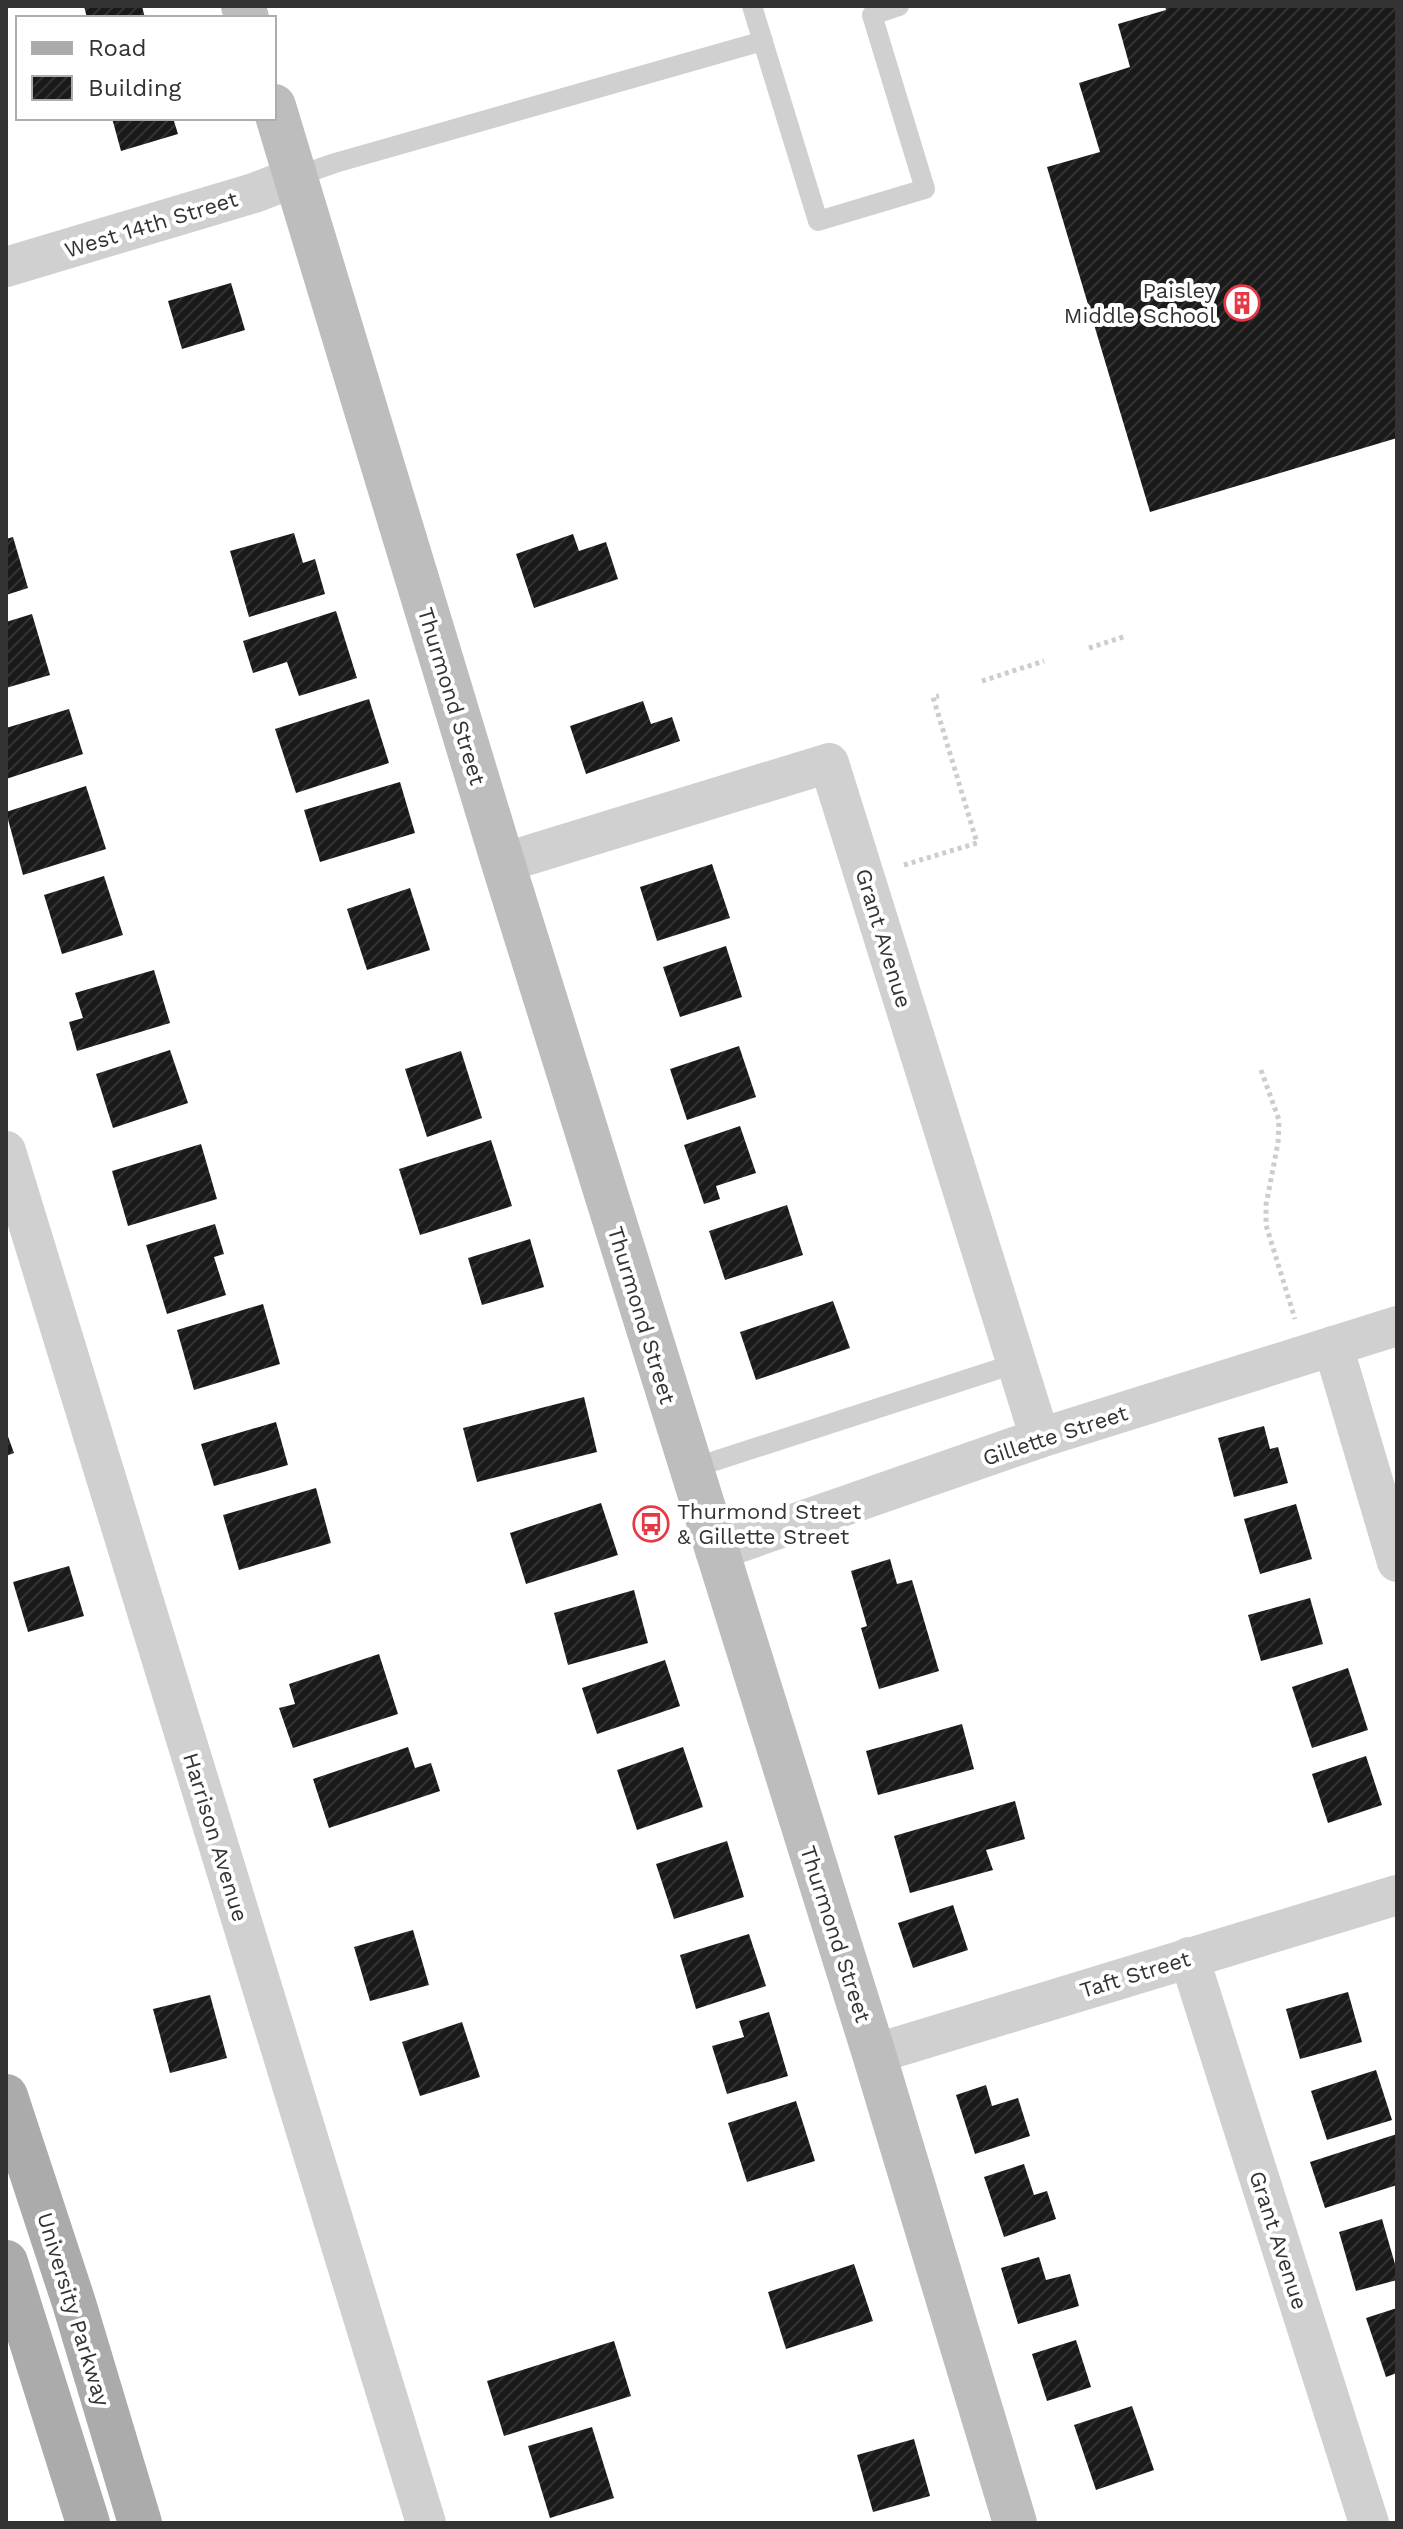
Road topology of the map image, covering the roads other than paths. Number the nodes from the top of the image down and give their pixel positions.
1 (752, 6) edge
2 (899, 6) edge
3 (870, 10) edge
4 (763, 41) junction
5 (276, 113) edge
6 (295, 177) junction
7 (6, 267) edge
8 (503, 863) junction
9 (6, 1151) edge
10 (1397, 1326) edge
11 (1333, 1346) junction
12 (1017, 1363) junction
13 (1040, 1438) junction
14 (690, 1469) junction
15 (715, 1551) junction
16 (1397, 1562) edge
17 (1397, 1895) edge
18 (1189, 1957) junction
19 (874, 2054) junction
20 (6, 2096) edge
21 (6, 2262) edge
22 (88, 2523) edge
23 (140, 2523) edge
24 (426, 2523) edge
25 (1015, 2523) edge
26 (1369, 2523) edge

1 - 4 lane
2 - 3 lane
3 - 4 lane
4 - 6 lane
5 - 6 street, Thurmond Street
6 - 7 street, West 14th Street
6 - 8 street, Thurmond Street
8 - 12 street, Grant Avenue
8 - 14 street, Thurmond Street
9 - 24 street, Harrison Avenue
10 - 11 street, Gillette Street
11 - 13 street, Gillette Street
11 - 16 street
12 - 13 street, Grant Avenue
12 - 14 lane
13 - 15 street, Gillette Street
14 - 15 street, Thurmond Street
15 - 19 street, Thurmond Street
17 - 18 street, Taft Street
18 - 19 street, Taft Street
18 - 26 street, Grant Avenue
19 - 25 street, Thurmond Street
20 - 23 main road, University Parkway
21 - 22 main road

